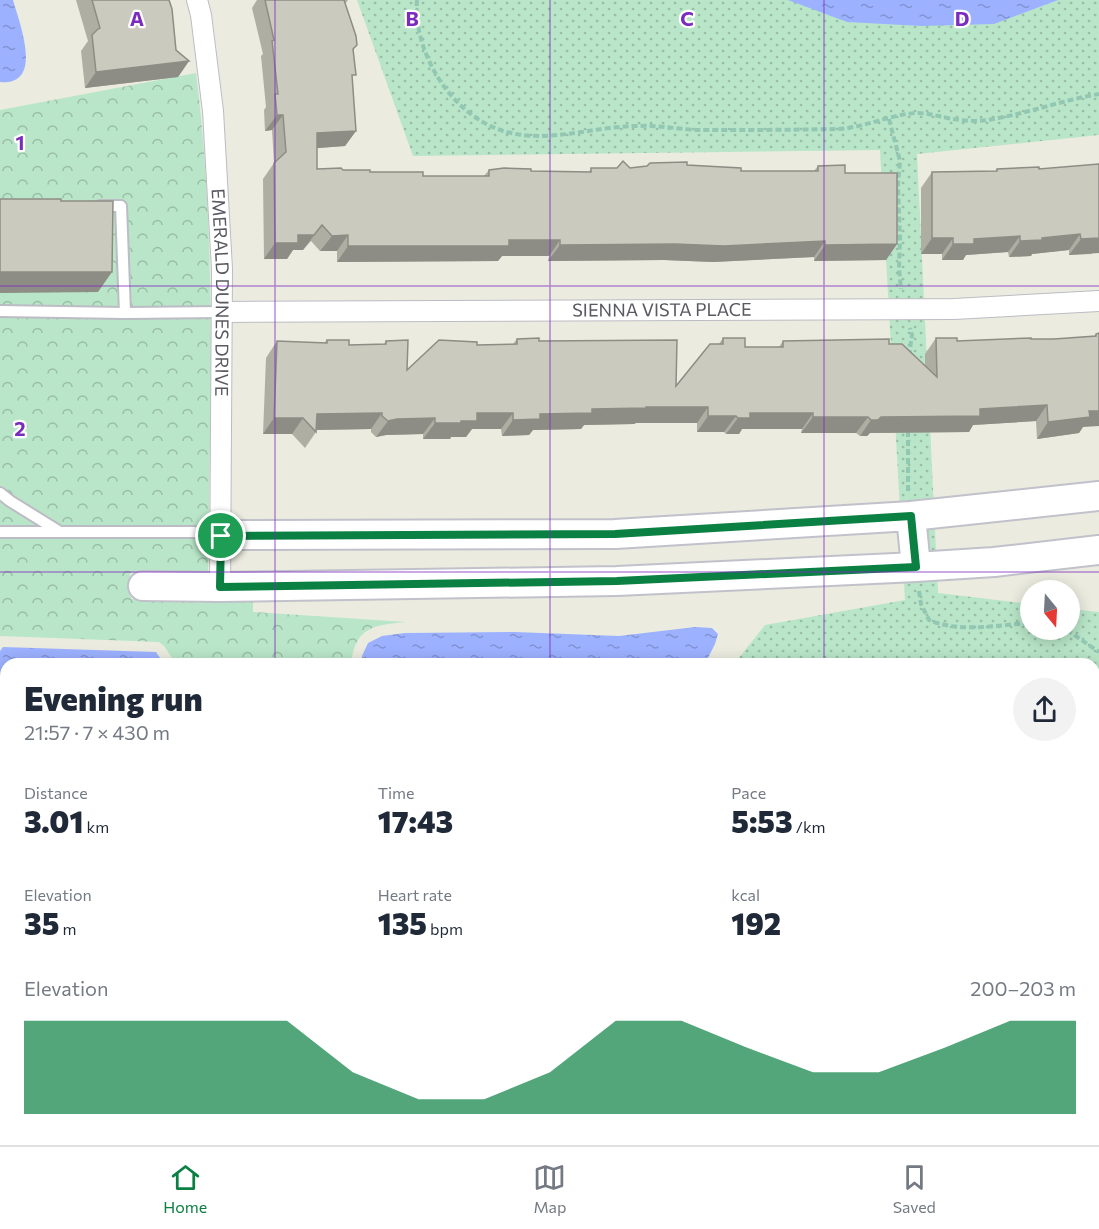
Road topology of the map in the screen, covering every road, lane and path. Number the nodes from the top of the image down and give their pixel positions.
1 (197, 0) edge
2 (417, 0) edge
3 (1099, 94) edge
4 (889, 119) junction
5 (88, 206) edge
6 (901, 291) dead end
7 (1099, 301) edge
8 (0, 311) edge
9 (222, 312) junction
10 (125, 314) junction
11 (909, 320) dead end
12 (909, 357) edge
13 (908, 424) edge
14 (0, 493) edge
15 (1099, 496) edge
16 (911, 516) junction
17 (0, 532) edge
18 (61, 532) junction
19 (221, 536) junction
20 (1099, 550) edge
21 (916, 567) junction
22 (143, 586) dead end
23 (220, 587) junction
24 (1020, 623) edge
25 (1080, 639) edge
26 (1099, 652) edge

1 - 9 street, EMERALD DUNES DRIVE
2 - 4 path
3 - 4 path
4 - 6 path
5 - 10 lane
7 - 9 street, SIENNA VISTA PLACE
8 - 10 lane
9 - 10 lane
9 - 19 street, EMERALD DUNES DRIVE
11 - 12 path
13 - 16 path
14 - 18 lane
15 - 16 street
16 - 19 street
16 - 21 street
17 - 18 lane
18 - 19 lane
19 - 23 street, EMERALD DUNES DRIVE
20 - 21 street
21 - 23 street
21 - 24 path
22 - 23 street
25 - 26 path

